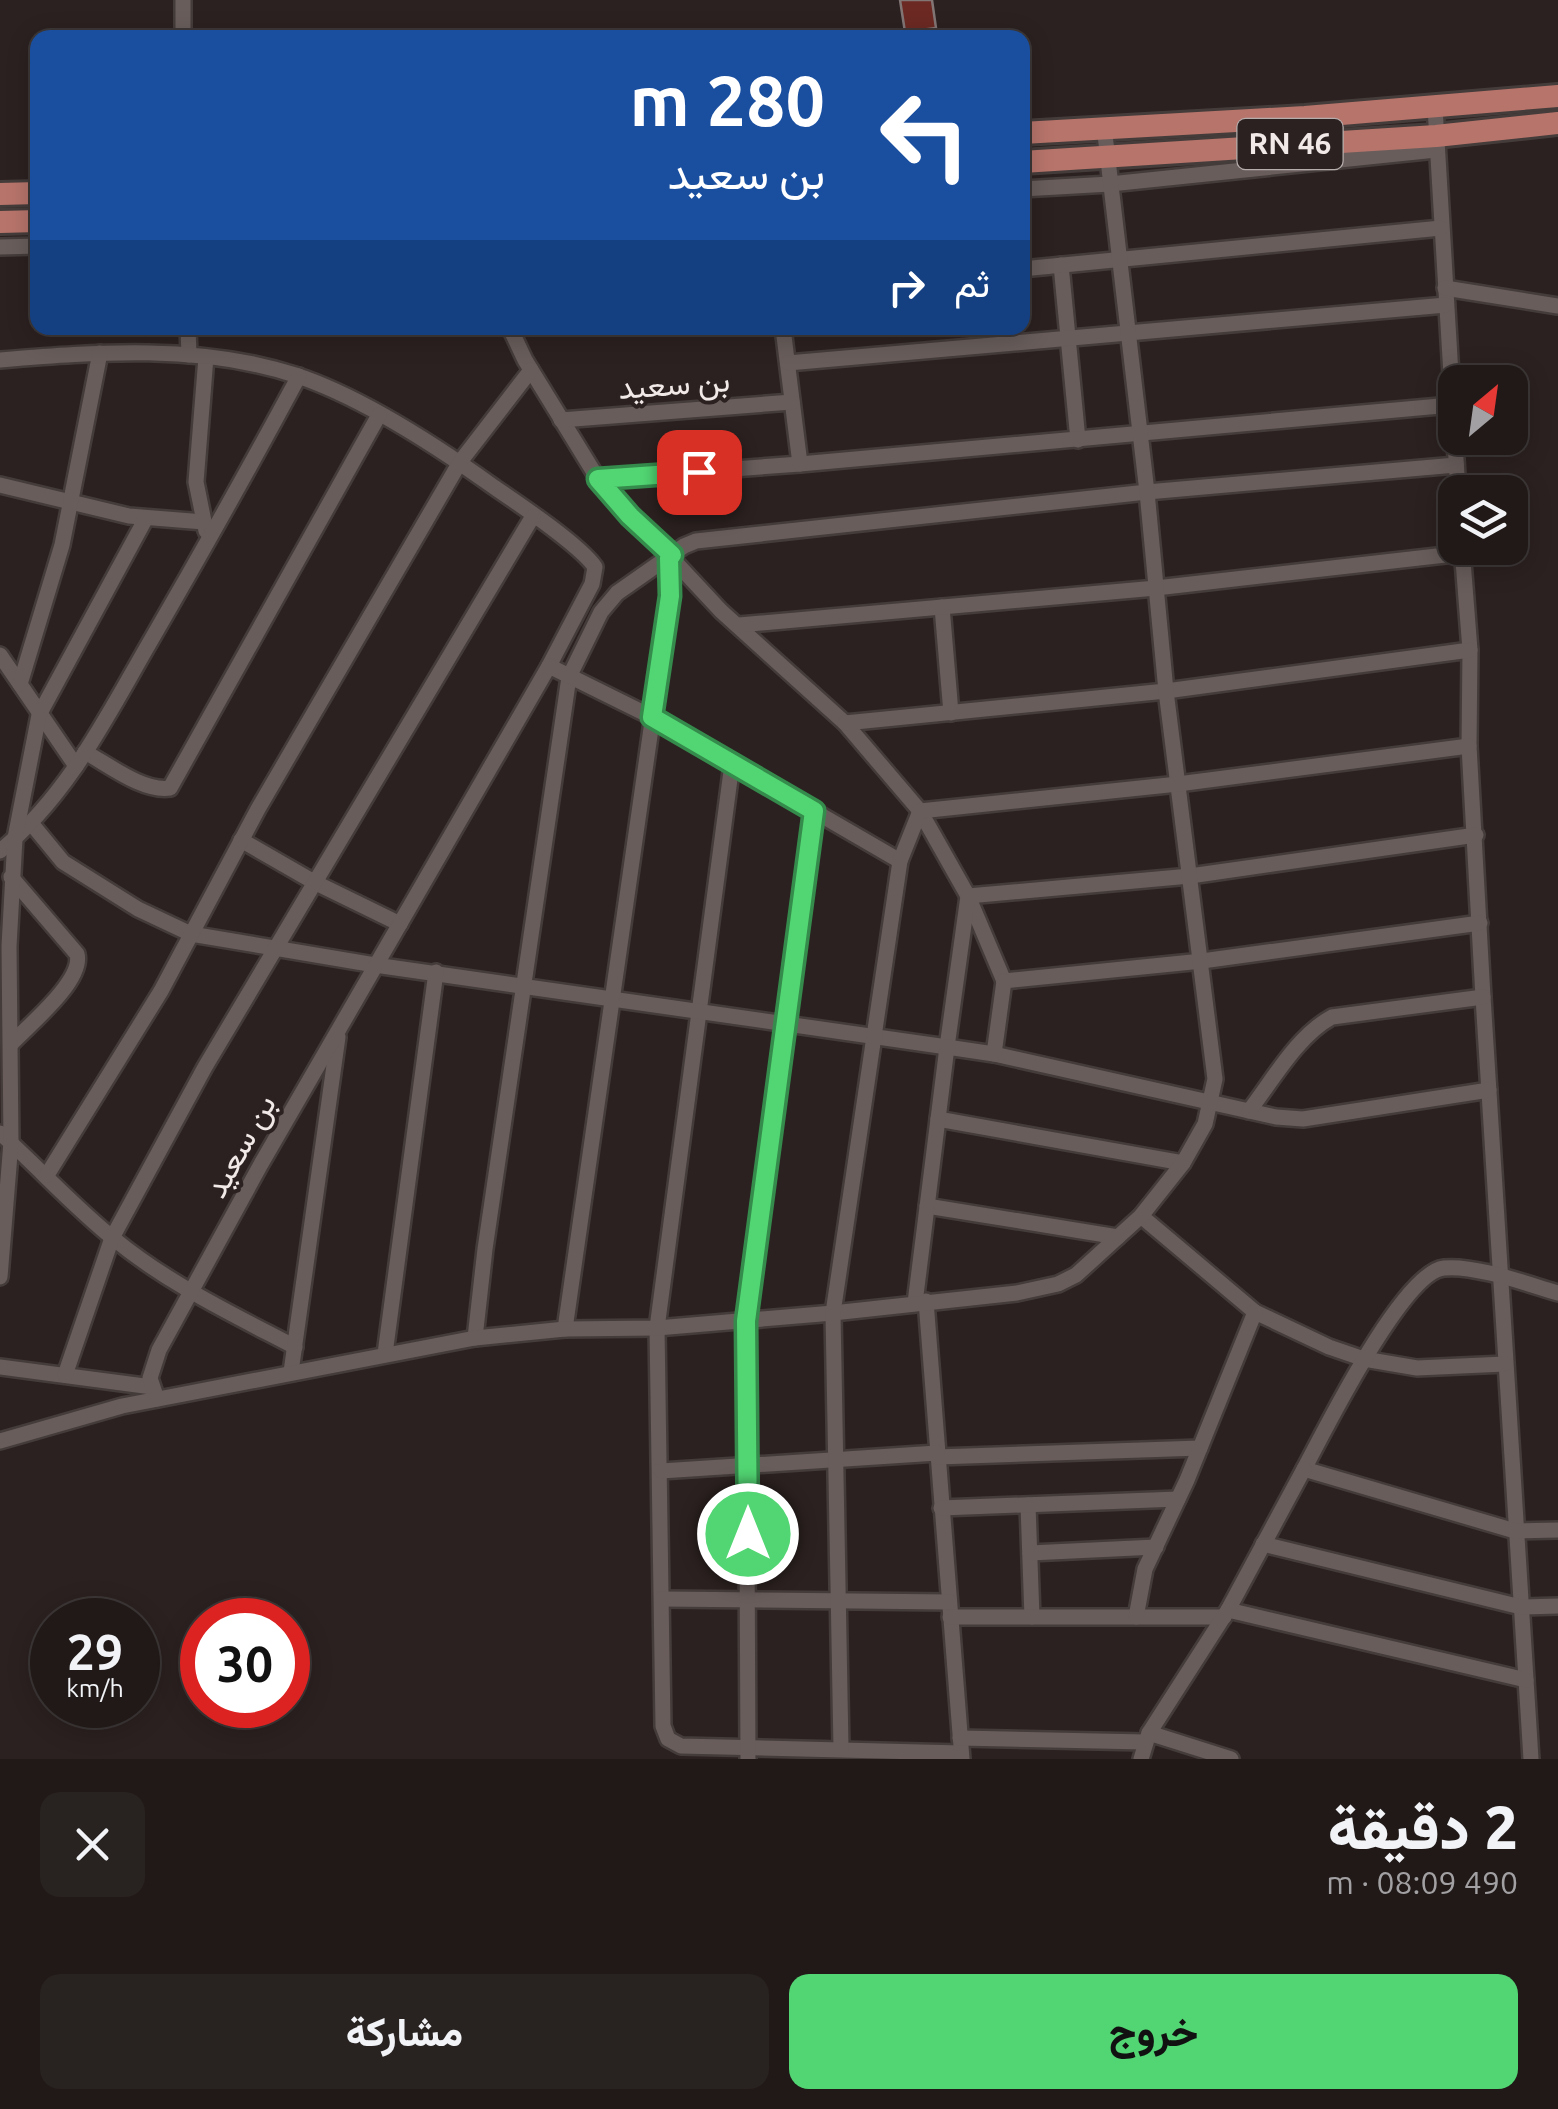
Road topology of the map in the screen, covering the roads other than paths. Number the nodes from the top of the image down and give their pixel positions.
1 (183, 0) edge
2 (183, 30) edge
3 (1558, 96) edge
4 (1435, 107) junction
5 (1558, 123) edge
6 (1104, 126) junction
7 (1030, 132) edge
8 (1436, 143) junction
9 (1108, 155) junction
10 (1030, 161) edge
11 (1110, 184) junction
12 (1030, 189) edge
13 (30, 193) edge
14 (0, 194) edge
15 (30, 221) edge
16 (5, 222) edge
17 (1442, 228) junction
18 (6, 247) edge
19 (1122, 260) junction
20 (1062, 266) junction
21 (1030, 268) edge
22 (1445, 288) junction
23 (1446, 306) junction
24 (1558, 306) edge
25 (1128, 332) junction
26 (190, 335) edge
27 (514, 335) edge
28 (784, 335) edge
29 (1068, 337) junction
30 (100, 353) junction
31 (197, 356) junction
32 (0, 360) edge
33 (788, 363) junction
34 (1450, 365) edge
35 (531, 370) junction
36 (299, 376) junction
37 (792, 402) junction
38 (1438, 406) edge
39 (379, 415) junction
40 (562, 420) junction
41 (1140, 434) junction
42 (1078, 440) junction
43 (1455, 455) edge
44 (460, 462) junction
45 (800, 464) junction
46 (1456, 465) junction
47 (1457, 475) edge
48 (598, 479) junction
49 (0, 484) edge
50 (1148, 492) junction
51 (70, 504) junction
52 (533, 516) junction
53 (146, 518) junction
54 (204, 522) junction
55 (209, 541) junction
56 (1438, 553) edge
57 (671, 557) junction
58 (1464, 565) edge
59 (1156, 588) junction
60 (942, 607) junction
61 (738, 625) junction
62 (1470, 650) junction
63 (0, 655) edge
64 (549, 666) junction
65 (569, 677) junction
66 (20, 684) junction
67 (1166, 691) junction
68 (951, 713) junction
69 (38, 715) junction
70 (652, 717) junction
71 (845, 724) junction
72 (1470, 746) junction
73 (81, 759) junction
74 (732, 764) junction
75 (1178, 784) junction
76 (814, 811) junction
77 (920, 811) junction
78 (31, 823) junction
79 (1476, 835) junction
80 (15, 838) junction
81 (241, 840) junction
82 (0, 850) edge
83 (900, 861) junction
84 (1190, 876) junction
85 (11, 878) junction
86 (314, 882) junction
87 (968, 896) junction
88 (1480, 923) junction
89 (400, 924) junction
90 (191, 934) junction
91 (275, 948) junction
92 (5, 949) edge
93 (1202, 961) junction
94 (376, 965) junction
95 (436, 972) junction
96 (1004, 981) junction
97 (524, 985) junction
98 (1483, 997) junction
99 (612, 999) junction
100 (699, 1013) junction
101 (786, 1025) junction
102 (339, 1028) junction
103 (872, 1038) junction
104 (11, 1044) junction
105 (946, 1047) junction
106 (994, 1054) junction
107 (1489, 1090) junction
108 (1210, 1104) junction
109 (1250, 1111) junction
110 (938, 1119) junction
111 (5, 1137) edge
112 (1183, 1163) junction
113 (47, 1175) junction
114 (927, 1206) junction
115 (1141, 1216) junction
116 (1118, 1237) junction
117 (112, 1238) junction
118 (1500, 1276) junction
119 (0, 1277) edge
120 (190, 1292) junction
121 (1558, 1293) edge
122 (920, 1302) junction
123 (1256, 1312) junction
124 (833, 1314) junction
125 (746, 1321) junction
126 (565, 1328) junction
127 (656, 1328) junction
128 (475, 1338) junction
129 (295, 1347) junction
130 (384, 1354) junction
131 (1364, 1360) junction
132 (1505, 1364) junction
133 (0, 1367) edge
134 (291, 1372) junction
135 (65, 1375) junction
136 (155, 1393) junction
137 (0, 1441) edge
138 (1200, 1448) junction
139 (937, 1455) junction
140 (836, 1460) junction
141 (747, 1468) junction
142 (1304, 1469) junction
143 (661, 1471) junction
144 (1178, 1500) junction
145 (1028, 1505) junction
146 (941, 1508) junction
147 (1558, 1530) edge
148 (1516, 1532) junction
149 (1263, 1544) junction
150 (1156, 1547) junction
151 (1030, 1553) junction
152 (662, 1599) junction
153 (748, 1601) junction
154 (838, 1602) junction
155 (1558, 1606) edge
156 (1521, 1607) junction
157 (949, 1610) junction
158 (1226, 1614) junction
159 (1032, 1617) junction
160 (1136, 1617) junction
161 (1526, 1680) junction
162 (1147, 1738) junction
163 (841, 1748) junction
164 (961, 1750) edge
165 (748, 1754) edge
166 (1141, 1759) edge
167 (1231, 1759) edge
168 (1531, 1759) edge

1 - 2 street
3 - 4 main road, RN 46
4 - 6 main road, RN 46
4 - 8 street
5 - 8 main road, RN 46
6 - 7 main road, RN 46
6 - 9 street
8 - 9 main road, RN 46
8 - 11 street
8 - 17 street
9 - 10 main road, RN 46
9 - 11 street
11 - 12 street
11 - 19 street
13 - 14 main road
15 - 16 main road
16 - 18 street
17 - 19 street
17 - 22 street
19 - 20 street
19 - 25 street
20 - 21 street
20 - 29 street
22 - 23 street
22 - 24 street
23 - 25 street
23 - 34 street
25 - 29 street
25 - 41 street
26 - 31 street
27 - 35 street
28 - 33 street
29 - 33 street
29 - 42 street
30 - 31 street
30 - 32 street
30 - 51 street
31 - 36 street
31 - 54 street
33 - 37 street
35 - 40 street
35 - 44 street
36 - 39 street
36 - 55 street
37 - 40 street, بن سعيد
37 - 45 street
38 - 41 street
39 - 44 street
39 - 73 street
40 - 48 street
41 - 42 street
41 - 50 street
42 - 45 street
43 - 46 street
44 - 52 street
44 - 81 street
45 - 48 street
46 - 47 street
46 - 50 street
48 - 57 street
49 - 51 street
50 - 57 street
50 - 59 street
51 - 53 street
51 - 66 street
52 - 64 street, بن سعيد
52 - 86 street
53 - 54 street
53 - 69 street
54 - 55 street
55 - 73 street
56 - 59 street
57 - 61 street
57 - 65 street
57 - 70 street
58 - 62 street
59 - 60 street
59 - 67 street
60 - 61 street
60 - 68 street
61 - 71 street
62 - 67 street
62 - 72 street
63 - 66 street
64 - 65 street
64 - 89 street, بن سعيد
65 - 70 street
65 - 97 street
66 - 69 street
67 - 68 street
67 - 75 street
68 - 71 street
69 - 73 street
69 - 80 street
70 - 74 street
70 - 99 street
71 - 77 street
72 - 75 street
72 - 79 street
73 - 78 street
74 - 76 street
74 - 100 street
75 - 77 street
75 - 84 street
76 - 83 street
76 - 101 street
77 - 83 street
77 - 87 street
78 - 80 street
78 - 90 street
79 - 84 street
79 - 88 street
80 - 82 street
80 - 85 street
81 - 86 street
81 - 90 street
83 - 103 street
84 - 87 street
84 - 93 street
85 - 92 street
85 - 104 street
86 - 89 street
86 - 91 street
87 - 96 street
87 - 105 street
88 - 93 street
88 - 98 street
89 - 94 street, بن سعيد
90 - 91 street
90 - 113 street
91 - 94 street
91 - 117 street
92 - 104 street
93 - 96 street
93 - 108 street
94 - 95 street
94 - 102 street, بن سعيد
95 - 97 street
95 - 130 street
96 - 106 street
97 - 99 street
97 - 128 street
98 - 107 street
98 - 109 street
99 - 100 street
99 - 126 street
100 - 101 street
100 - 127 street
101 - 103 street
101 - 125 street
102 - 120 street, بن سعيد
102 - 129 street
103 - 105 street
103 - 124 street
104 - 111 street
105 - 106 street
105 - 110 street
106 - 108 street
107 - 109 street
107 - 118 street
108 - 109 street
108 - 112 street
110 - 112 street
110 - 114 street
111 - 113 street
111 - 119 street
112 - 115 street
113 - 117 street
114 - 116 street
114 - 122 street
115 - 116 street
115 - 123 street
116 - 122 street
117 - 120 street
117 - 135 street
118 - 121 street
118 - 131 street
118 - 132 street
120 - 129 street
120 - 136 street, بن سعيد
122 - 124 street
122 - 139 street
123 - 131 street
123 - 138 street
124 - 125 street
124 - 140 street
125 - 127 street
125 - 141 street
126 - 127 street
126 - 128 street
127 - 143 street
128 - 130 street
129 - 134 street
130 - 134 street
131 - 132 street
131 - 142 street
132 - 148 street
133 - 135 street
134 - 136 street
135 - 136 street
136 - 137 street
138 - 139 street
138 - 144 street
139 - 140 street
139 - 146 street
140 - 141 street
140 - 154 street
141 - 143 street
141 - 153 street
142 - 148 street
142 - 149 street
143 - 152 street
144 - 145 street
144 - 150 street
145 - 146 street
145 - 151 street
146 - 157 street
147 - 148 street
148 - 156 street
149 - 156 street
149 - 158 street
150 - 151 street
150 - 160 street
151 - 159 street
152 - 153 street
152 - 165 street
153 - 154 street
153 - 165 street
154 - 157 street
154 - 163 street
155 - 156 street
156 - 161 street
157 - 159 street
157 - 164 street
158 - 160 street
158 - 161 street
158 - 162 street
159 - 160 street
161 - 168 street
162 - 164 street
162 - 166 street
162 - 167 street
163 - 164 street
163 - 165 street

